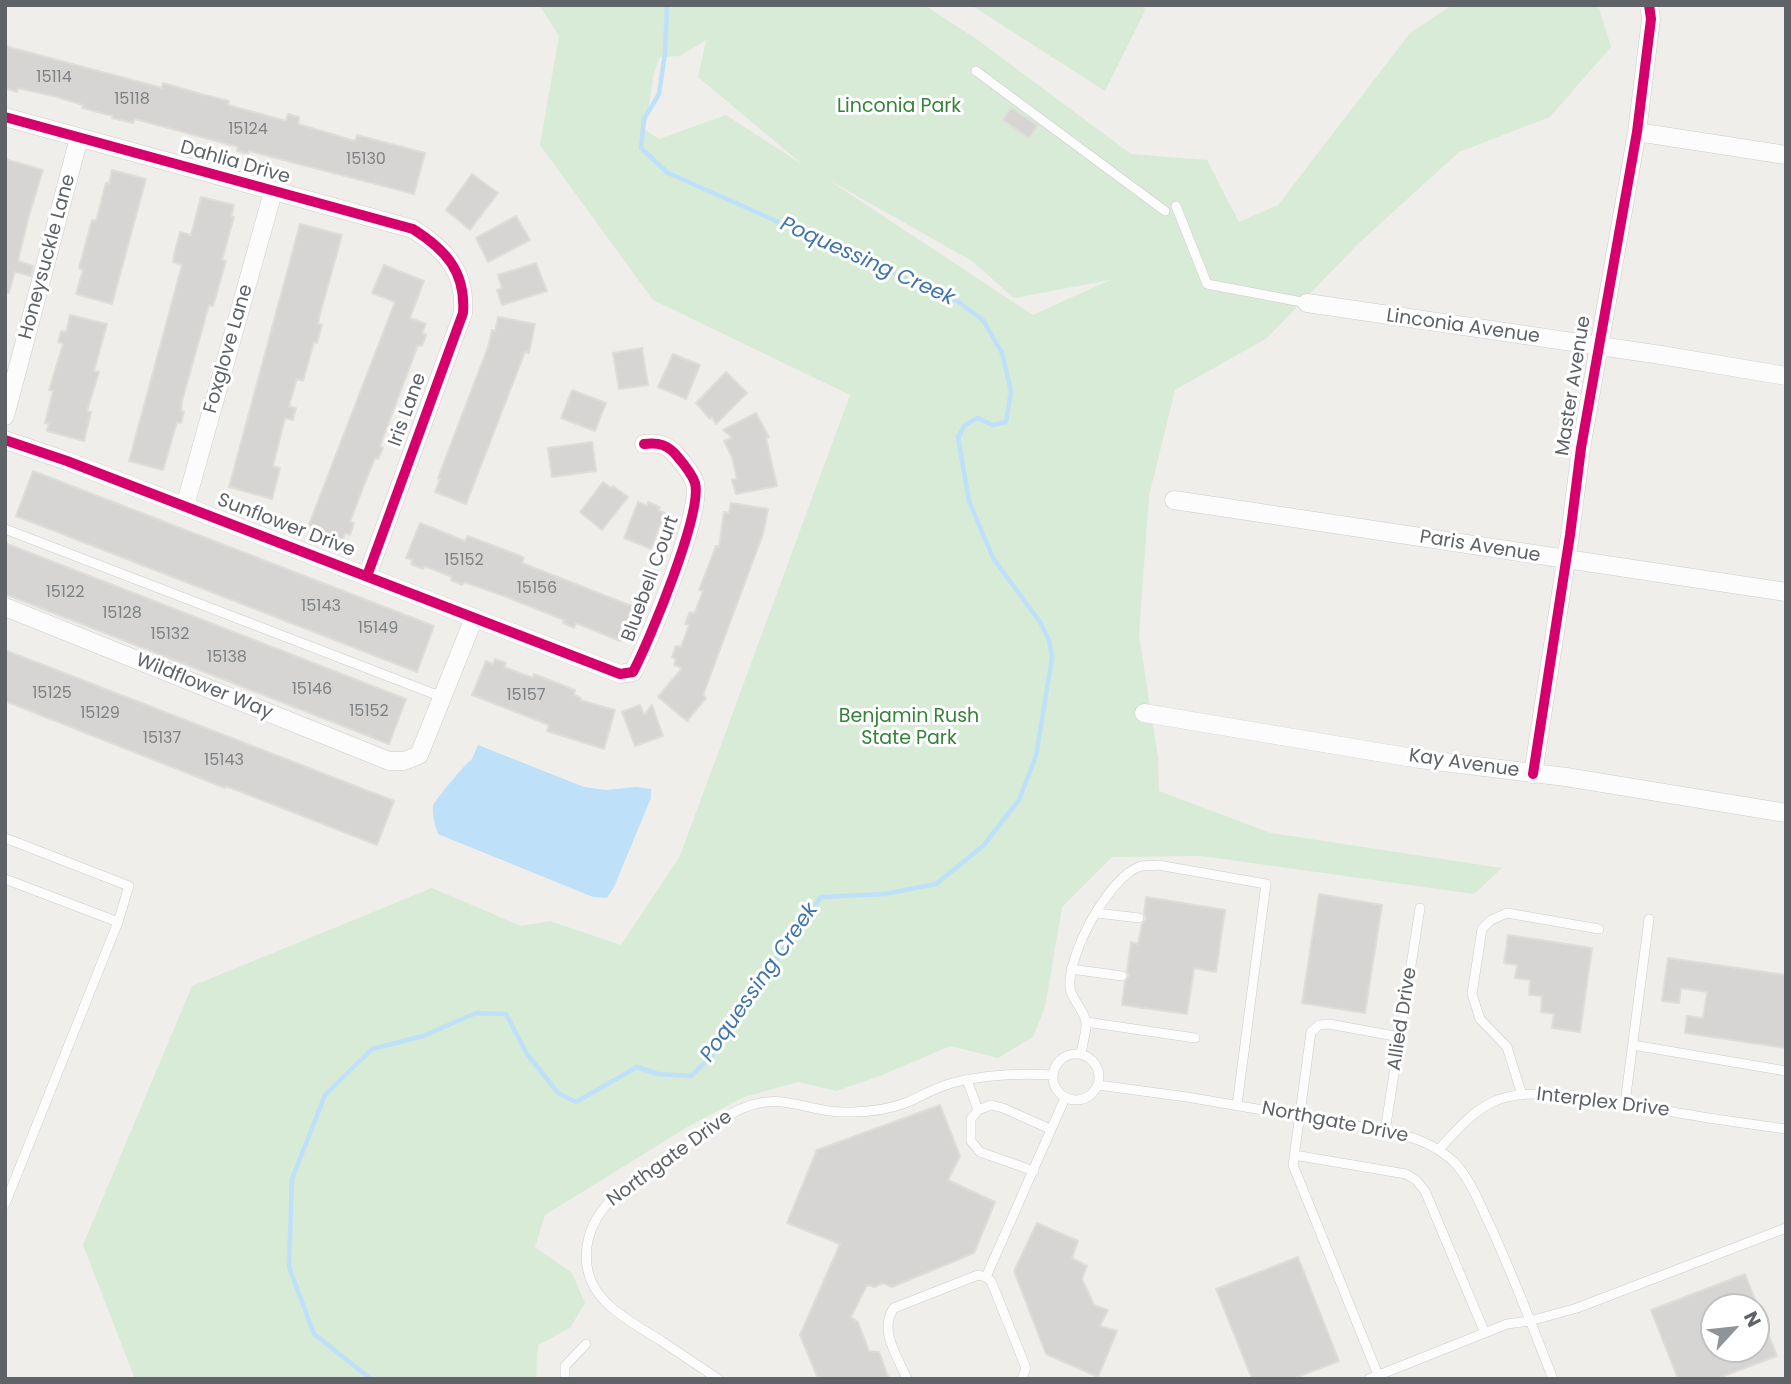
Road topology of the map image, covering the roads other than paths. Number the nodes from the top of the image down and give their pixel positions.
1 (1649, 5) edge
2 (976, 71) dead end
3 (5, 117) edge
4 (1637, 132) junction
5 (79, 138) junction
6 (1786, 155) edge
7 (273, 192) junction
8 (1176, 206) dead end
9 (1165, 211) dead end
10 (447, 257) joint
11 (1307, 303) joint
12 (1598, 348) junction
13 (1786, 376) edge
14 (5, 416) edge
15 (5, 440) edge
16 (644, 444) dead end
17 (1174, 500) dead end
18 (185, 506) junction
19 (5, 529) edge
20 (1566, 561) junction
21 (367, 576) junction
22 (1786, 592) edge
23 (5, 607) edge
24 (474, 618) junction
25 (633, 672) joint
26 (442, 697) junction
27 (1144, 713) dead end
28 (1532, 774) junction
29 (1786, 813) edge
30 (5, 838) edge
31 (5, 879) edge
32 (1420, 908) dead end
33 (1097, 913) junction
34 (1139, 918) dead end
35 (1649, 919) dead end
36 (118, 922) junction
37 (1599, 929) dead end
38 (1071, 969) junction
39 (1122, 976) dead end
40 (1086, 1022) junction
41 (1400, 1037) junction
42 (1195, 1038) dead end
43 (1633, 1045) junction
44 (1081, 1054) junction
45 (1786, 1071) edge
46 (1053, 1075) junction
47 (967, 1080) junction
48 (1098, 1085) junction
49 (1522, 1095) junction
50 (1065, 1098) junction
51 (1625, 1103) junction
52 (1237, 1105) junction
53 (978, 1110) junction
54 (1300, 1115) junction
55 (1050, 1129) junction
56 (1786, 1129) edge
57 (1385, 1131) junction
58 (1439, 1149) junction
59 (1294, 1155) junction
60 (1034, 1171) junction
61 (5, 1204) edge
62 (1786, 1228) edge
63 (986, 1276) junction
64 (1530, 1321) junction
65 (1485, 1333) junction
66 (586, 1344) dead end
67 (1028, 1377) edge
68 (1373, 1377) edge
69 (565, 1379) edge
70 (718, 1379) edge
71 (907, 1379) edge
72 (1553, 1379) edge

1 - 4 street, Master Avenue
2 - 9 lane
3 - 5 street, Dahlia Drive
4 - 6 street
4 - 12 street, Master Avenue
5 - 7 street, Dahlia Drive
5 - 14 street, Honeysuckle Lane
7 - 10 street, Dahlia Drive
7 - 18 street, Foxglove Lane
8 - 11 lane
10 - 21 street, Iris Lane
11 - 12 street, Linconia Avenue
12 - 13 street, Linconia Avenue
12 - 20 street, Master Avenue
15 - 18 street, Sunflower Drive
16 - 25 street, Bluebell Court
17 - 20 street, Paris Avenue
18 - 21 street, Sunflower Drive
19 - 26 lane
20 - 22 street, Paris Avenue
20 - 28 street, Master Avenue
21 - 24 street, Sunflower Drive
23 - 26 street, Wildflower Way
24 - 25 street, Sunflower Drive
24 - 26 street
27 - 28 street, Kay Avenue
28 - 29 street, Kay Avenue
30 - 36 lane
31 - 36 lane
32 - 41 lane, Allied Drive
33 - 34 lane
33 - 38 lane
33 - 52 lane
35 - 43 lane
36 - 61 lane
37 - 49 lane
38 - 39 lane
38 - 40 lane
40 - 42 lane
40 - 44 lane
41 - 54 lane
41 - 57 lane, Allied Drive
43 - 45 lane
43 - 51 lane
44 - 46 lane
44 - 48 lane
46 - 47 lane, Northgate Drive
46 - 50 lane
47 - 53 lane
47 - 70 lane, Northgate Drive
48 - 50 lane
48 - 52 lane, Northgate Drive
49 - 51 lane, Interplex Drive
49 - 58 lane, Interplex Drive
50 - 55 lane
51 - 56 lane, Interplex Drive
52 - 54 lane, Northgate Drive
53 - 55 lane
53 - 60 lane
54 - 57 lane, Northgate Drive
54 - 59 lane
55 - 60 lane
57 - 58 lane, Northgate Drive
58 - 64 lane, Northgate Drive
59 - 65 lane
59 - 68 lane
60 - 63 lane
62 - 64 lane
63 - 67 lane
63 - 71 lane
64 - 65 lane
64 - 72 lane, Northgate Drive
65 - 68 lane
66 - 69 lane

